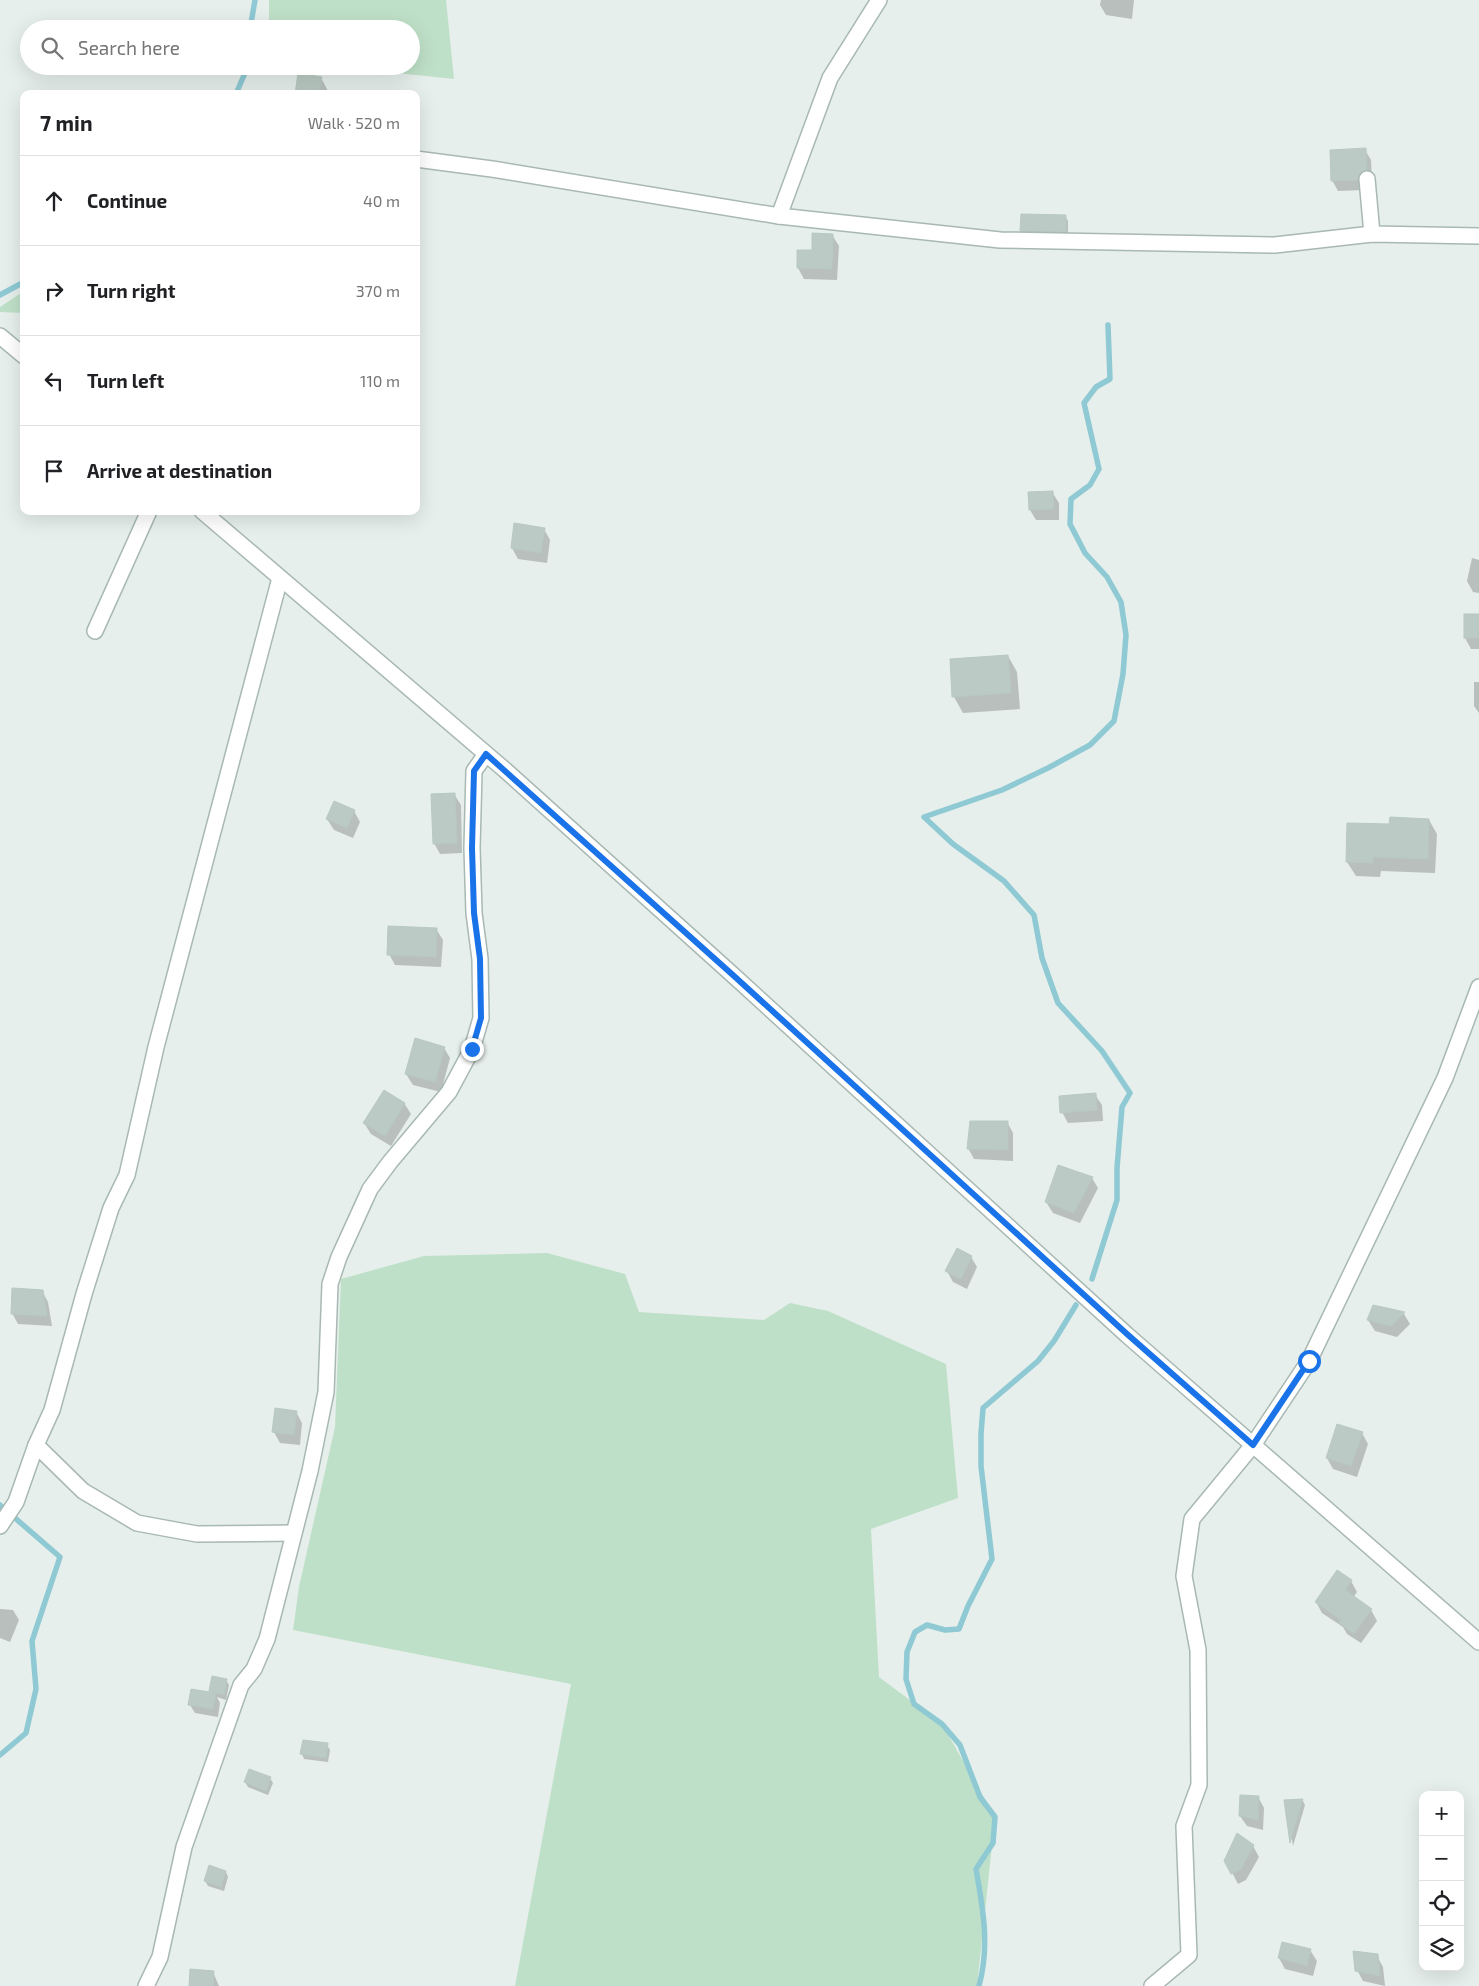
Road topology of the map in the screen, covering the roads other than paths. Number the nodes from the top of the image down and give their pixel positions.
1 (879, 0) edge
2 (420, 160) edge
3 (1367, 179) dead end
4 (779, 216) junction
5 (1372, 234) junction
6 (1479, 236) edge
7 (0, 336) edge
8 (20, 350) edge
9 (147, 515) edge
10 (207, 515) edge
11 (280, 578) junction
12 (95, 631) dead end
13 (486, 754) junction
14 (1479, 987) edge
15 (36, 1445) junction
16 (1253, 1445) junction
17 (3, 1522) edge
18 (294, 1532) junction
19 (1479, 1642) edge
20 (146, 1986) edge
21 (1152, 1986) edge

1 - 4 street
2 - 4 street
3 - 5 street
4 - 5 street
5 - 6 street
7 - 8 street
9 - 12 street
10 - 11 street
11 - 13 street
11 - 15 street
13 - 16 street
13 - 18 street
14 - 16 street
15 - 17 street
15 - 18 street
16 - 19 street
16 - 21 street
18 - 20 street

